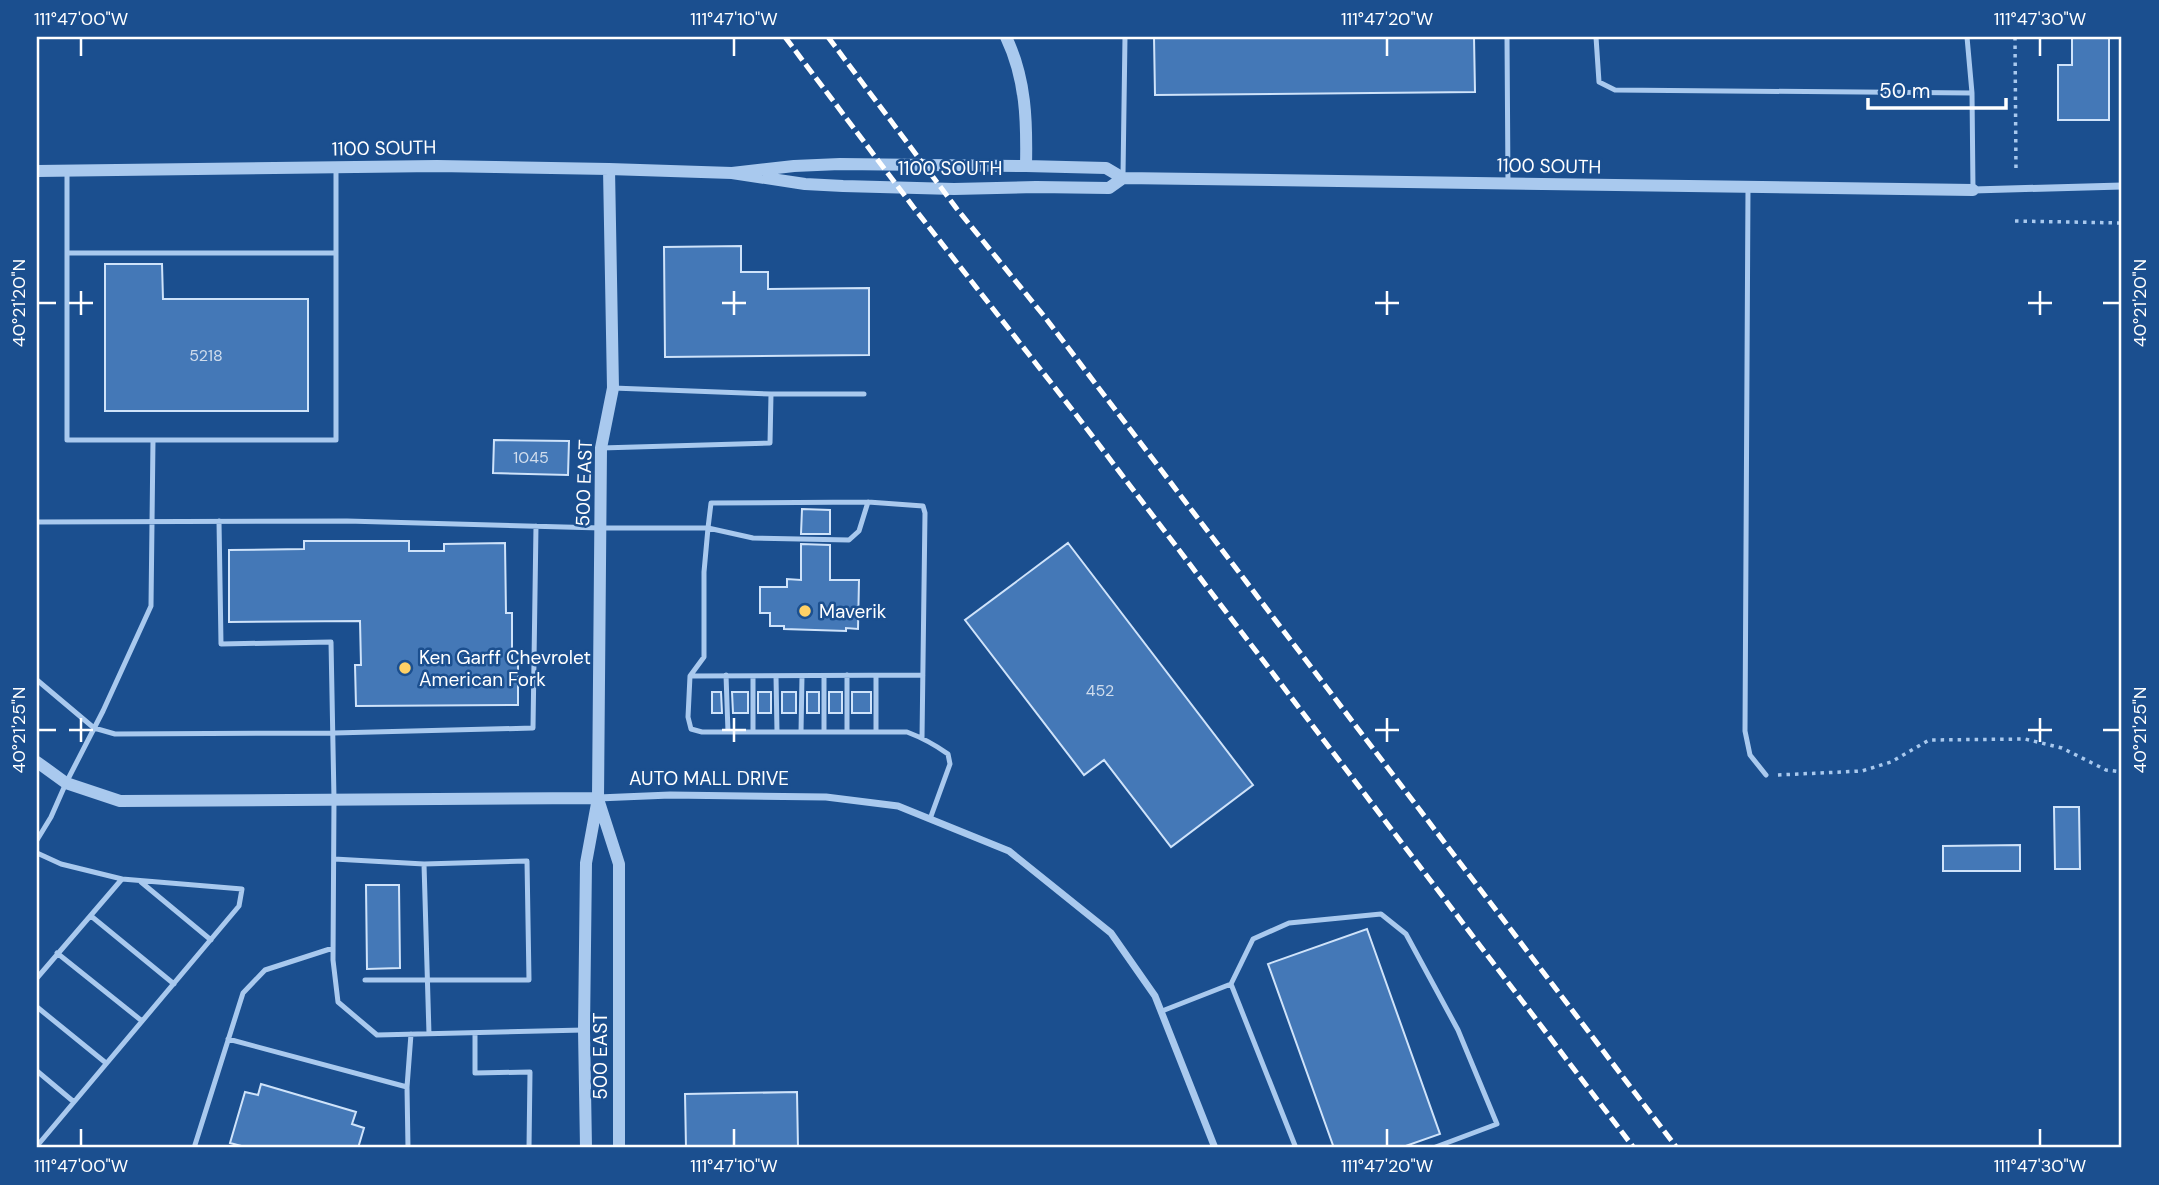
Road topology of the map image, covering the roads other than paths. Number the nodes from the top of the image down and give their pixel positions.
1 (1006, 37) edge
2 (1125, 37) edge
3 (1507, 37) edge
4 (1596, 37) edge
5 (1967, 37) edge
6 (1972, 93) junction
7 (1026, 166) junction
8 (336, 168) junction
9 (610, 169) junction
10 (67, 171) junction
11 (37, 172) edge
12 (732, 173) junction
13 (1123, 178) junction
14 (1508, 185) junction
15 (2122, 186) edge
16 (1748, 188) junction
17 (1973, 190) junction
18 (67, 253) junction
19 (336, 253) junction
20 (613, 388) junction
21 (771, 394) junction
22 (864, 394) dead end
23 (153, 440) junction
24 (601, 447) junction
25 (868, 502) junction
26 (153, 521) junction
27 (219, 521) junction
28 (37, 522) edge
29 (536, 526) junction
30 (601, 528) junction
31 (708, 528) junction
32 (726, 675) junction
33 (847, 675) junction
34 (923, 675) junction
35 (690, 676) junction
36 (753, 676) junction
37 (776, 676) junction
38 (802, 676) junction
39 (824, 676) junction
40 (876, 676) junction
41 (37, 680) edge
42 (94, 727) junction
43 (727, 732) junction
44 (753, 732) junction
45 (777, 732) junction
46 (801, 732) junction
47 (824, 732) junction
48 (847, 732) junction
49 (876, 732) junction
50 (334, 733) junction
51 (922, 738) junction
52 (37, 762) edge
53 (1766, 775) road end
54 (66, 783) junction
55 (598, 798) junction
56 (334, 799) junction
57 (930, 819) junction
58 (37, 839) edge
59 (37, 853) edge
60 (334, 859) junction
61 (424, 864) junction
62 (122, 879) junction
63 (139, 881) junction
64 (91, 916) junction
65 (211, 940) junction
66 (333, 948) junction
67 (57, 953) junction
68 (37, 978) edge
69 (365, 979) dead end
70 (428, 981) junction
71 (174, 984) junction
72 (1231, 984) junction
73 (37, 1007) edge
74 (1161, 1011) junction
75 (142, 1021) junction
76 (584, 1030) junction
77 (475, 1033) junction
78 (411, 1034) junction
79 (429, 1034) junction
80 (228, 1039) junction
81 (106, 1063) junction
82 (37, 1071) edge
83 (407, 1087) junction
84 (74, 1102) junction
85 (37, 1134) edge
86 (43, 1139) junction
87 (37, 1146) edge
88 (194, 1148) edge
89 (408, 1148) edge
90 (529, 1148) edge
91 (586, 1148) edge
92 (619, 1148) edge
93 (1215, 1148) edge
94 (1296, 1148) edge
95 (1433, 1148) edge

1 - 7 street
2 - 13 lane
3 - 14 lane
4 - 6 lane
5 - 6 lane
6 - 17 lane
7 - 12 street, 1100 SOUTH
7 - 13 street, 1100 SOUTH
8 - 9 street, 1100 SOUTH
8 - 10 street, 1100 SOUTH
8 - 19 lane
9 - 12 street, 1100 SOUTH
9 - 20 street, 500 EAST
10 - 11 street, 1100 SOUTH
10 - 18 lane
12 - 13 street, 1100 SOUTH
13 - 14 street, 1100 SOUTH
14 - 16 street, 1100 SOUTH
15 - 17 street
16 - 17 street, 1100 SOUTH
16 - 53 lane
18 - 19 lane
18 - 23 lane
19 - 23 lane
20 - 21 lane
20 - 24 street, 500 EAST
21 - 22 lane
21 - 24 lane
23 - 26 lane
24 - 30 street, 500 EAST
25 - 31 lane
25 - 31 lane
25 - 34 lane
26 - 27 lane
26 - 28 lane
26 - 42 lane
27 - 29 lane
27 - 50 lane
29 - 30 lane
29 - 50 lane
30 - 31 lane
30 - 55 street, 500 EAST
31 - 35 lane
32 - 35 lane
32 - 36 lane
32 - 43 lane
33 - 39 lane
33 - 40 lane
33 - 48 lane
34 - 40 lane
34 - 51 lane
35 - 43 lane
36 - 37 lane
36 - 44 lane
37 - 38 lane
37 - 45 lane
38 - 39 lane
38 - 46 lane
39 - 47 lane
40 - 49 lane
41 - 42 lane
42 - 50 lane
42 - 54 lane
43 - 44 lane
44 - 45 lane
45 - 46 lane
46 - 47 lane
47 - 48 lane
48 - 49 lane
49 - 51 lane
50 - 56 lane
51 - 57 lane
52 - 54 street, AUTO MALL DRIVE
54 - 56 street, AUTO MALL DRIVE
54 - 58 lane
55 - 56 street, AUTO MALL DRIVE
55 - 57 street, AUTO MALL DRIVE
55 - 76 street, 500 EAST
55 - 92 street, 500 EAST
56 - 60 lane
57 - 74 street, AUTO MALL DRIVE
59 - 62 lane
60 - 61 lane
60 - 66 lane
61 - 70 lane
61 - 70 lane
62 - 63 lane
62 - 64 lane
63 - 65 lane
63 - 65 lane
64 - 67 lane
64 - 71 lane
65 - 71 lane
66 - 78 lane
66 - 80 lane
67 - 68 lane
67 - 75 lane
69 - 70 lane
70 - 79 lane
71 - 75 lane
72 - 74 lane
72 - 94 lane
72 - 95 lane
73 - 81 lane
74 - 93 street, AUTO MALL DRIVE
75 - 81 lane
76 - 77 lane
76 - 91 street, 500 EAST
77 - 79 lane
77 - 90 lane
78 - 79 lane
78 - 83 lane
80 - 83 lane
80 - 88 lane
81 - 84 lane
82 - 84 lane
83 - 89 lane
84 - 86 lane
85 - 86 lane
86 - 87 lane

